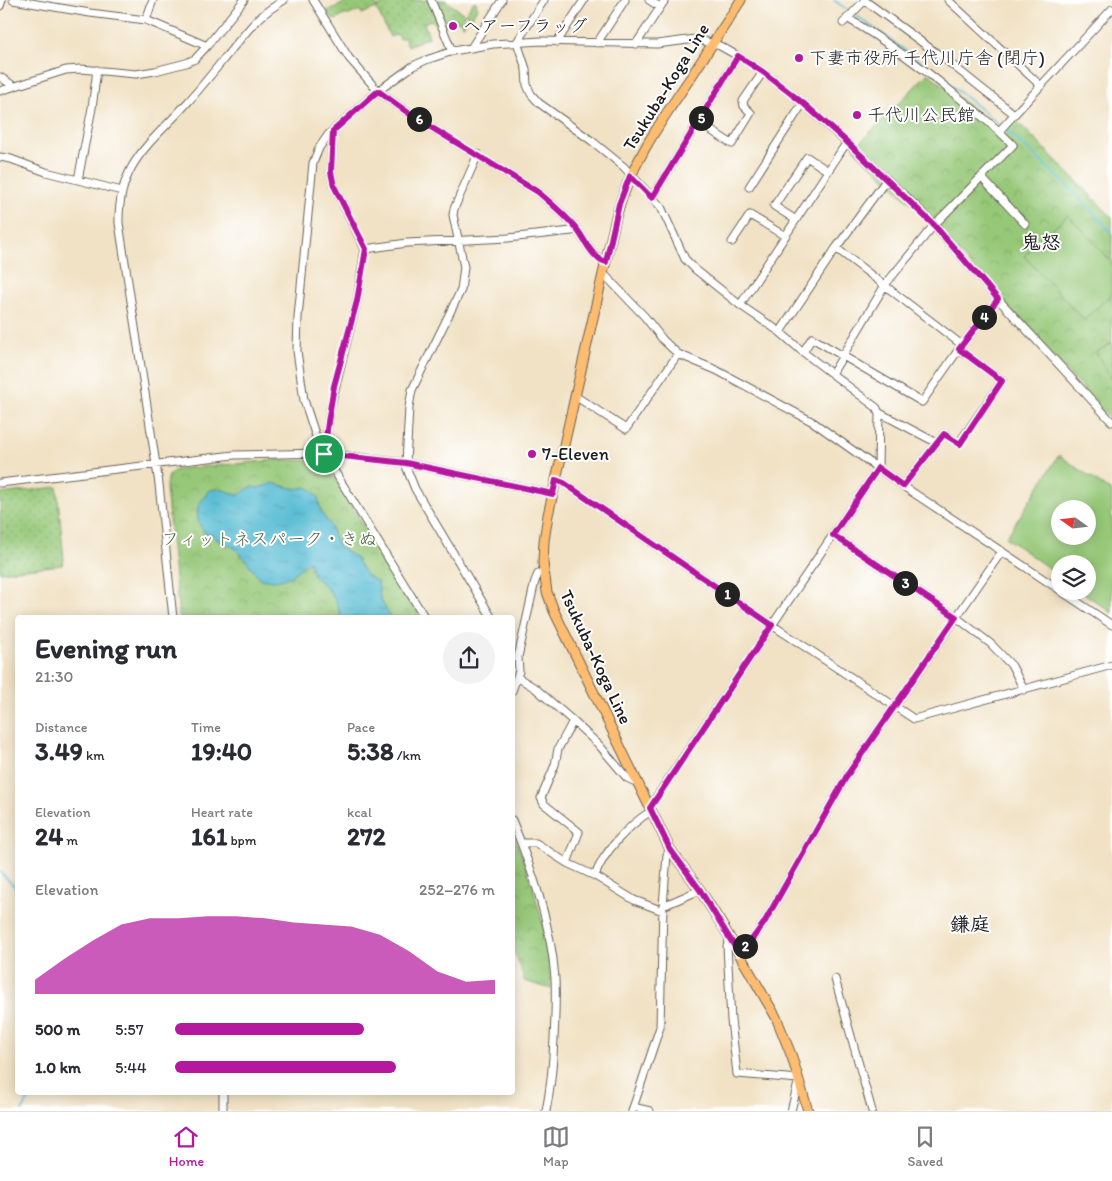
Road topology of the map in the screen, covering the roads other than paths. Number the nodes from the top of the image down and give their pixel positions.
1 (2, 0) edge
2 (13, 0) edge
3 (153, 0) edge
4 (284, 0) edge
5 (313, 0) edge
6 (431, 0) edge
7 (502, 0) edge
8 (544, 0) edge
9 (584, 0) edge
10 (625, 0) edge
11 (649, 0) edge
12 (665, 0) edge
13 (741, 0) edge
14 (864, 0) edge
15 (948, 0) edge
16 (242, 1) edge
17 (0, 6) edge
18 (660, 7) junction
19 (1112, 9) edge
20 (146, 20) junction
21 (517, 42) junction
22 (557, 42) junction
23 (597, 43) junction
24 (712, 43) junction
25 (636, 44) junction
26 (207, 46) junction
27 (471, 48) junction
28 (452, 51) junction
29 (738, 56) junction
30 (97, 70) junction
31 (763, 72) junction
32 (0, 77) edge
33 (1040, 85) junction
34 (14, 86) junction
35 (1, 90) edge
36 (378, 91) junction
37 (803, 103) junction
38 (1014, 114) junction
39 (698, 122) junction
40 (1000, 130) junction
41 (333, 131) junction
42 (847, 142) junction
43 (478, 154) junction
44 (0, 156) edge
45 (828, 171) junction
46 (630, 176) junction
47 (981, 177) junction
48 (887, 179) junction
49 (78, 180) junction
50 (749, 187) dead end
51 (122, 191) junction
52 (652, 198) junction
53 (796, 220) junction
54 (1025, 224) dead end
55 (934, 225) junction
56 (576, 228) junction
57 (785, 236) junction
58 (458, 240) junction
59 (732, 242) dead end
60 (836, 248) junction
61 (366, 249) junction
62 (606, 262) junction
63 (603, 273) junction
64 (885, 285) junction
65 (998, 299) junction
66 (740, 305) junction
67 (780, 332) junction
68 (961, 347) junction
69 (803, 352) junction
70 (678, 354) junction
71 (843, 355) junction
72 (832, 374) junction
73 (575, 396) junction
74 (878, 412) junction
75 (1112, 422) edge
76 (937, 443) junction
77 (324, 454) junction
78 (156, 463) junction
79 (406, 463) junction
80 (878, 468) junction
81 (556, 480) junction
82 (0, 482) edge
83 (903, 486) junction
84 (553, 494) junction
85 (833, 535) junction
86 (1002, 551) junction
87 (544, 572) junction
88 (1051, 584) edge
89 (1074, 600) edge
90 (173, 615) edge
91 (423, 615) edge
92 (490, 615) edge
93 (956, 617) junction
94 (772, 625) junction
95 (1112, 626) edge
96 (515, 653) edge
97 (518, 657) junction
98 (1112, 665) edge
99 (517, 677) junction
100 (515, 683) edge
101 (1024, 690) junction
102 (895, 707) junction
103 (573, 721) junction
104 (638, 783) junction
105 (650, 809) junction
106 (515, 827) edge
107 (522, 843) junction
108 (670, 849) junction
109 (567, 863) junction
110 (595, 876) junction
111 (700, 890) junction
112 (663, 909) junction
113 (732, 940) junction
114 (738, 952) junction
115 (835, 979) dead end
116 (799, 1079) junction
117 (224, 1095) edge
118 (632, 1109) edge
119 (223, 1111) edge
120 (546, 1111) edge
121 (650, 1111) edge
122 (791, 1111) edge
123 (808, 1111) edge
124 (872, 1111) edge

1 - 17 street
2 - 20 street
3 - 20 street
4 - 51 street
5 - 36 street
6 - 28 street
7 - 27 street
8 - 21 street
9 - 22 street
10 - 23 street
11 - 18 street
12 - 18 street
13 - 24 main road, Tsukuba-Koga Line
14 - 38 street
14 - 40 street
15 - 33 street
16 - 26 street
18 - 25 street
19 - 33 street
20 - 26 street
21 - 22 street
21 - 27 street
21 - 46 street
22 - 23 street
23 - 25 street
24 - 25 street
24 - 29 street
24 - 46 main road, Tsukuba-Koga Line
26 - 30 street
27 - 28 street
28 - 36 street
29 - 31 street
29 - 39 street
30 - 34 street
30 - 49 street
31 - 37 street
31 - 39 street
32 - 34 street
33 - 38 street
34 - 35 street
36 - 41 street
36 - 43 street
37 - 42 street
37 - 50 street
38 - 40 street
39 - 52 street
40 - 47 street
41 - 61 street
41 - 77 street
42 - 45 street
42 - 48 street
43 - 56 street
43 - 58 street
44 - 49 street
45 - 53 street
45 - 53 street
46 - 52 street
46 - 62 main road, Tsukuba-Koga Line
47 - 54 street
47 - 55 street
48 - 55 street
48 - 60 street
49 - 51 street
51 - 78 street
52 - 66 street
53 - 57 street
55 - 64 street
55 - 65 street
56 - 58 street
56 - 62 street
57 - 59 street
57 - 66 street
58 - 61 street
58 - 79 street
60 - 64 street
60 - 67 street
61 - 77 street
62 - 63 main road, Tsukuba-Koga Line
63 - 70 street
63 - 73 main road, Tsukuba-Koga Line
64 - 68 street
64 - 71 street
65 - 68 street
65 - 75 street
66 - 67 street
67 - 69 street
68 - 71 street
68 - 76 street
69 - 71 street
69 - 72 street
70 - 73 street
70 - 80 street
71 - 72 street
72 - 74 street
73 - 81 main road, Tsukuba-Koga Line
74 - 76 street
74 - 80 street
76 - 83 street
77 - 78 street
77 - 79 street
77 - 91 street
78 - 82 street
78 - 90 street
79 - 84 street
79 - 92 street
80 - 83 street
80 - 85 street
81 - 84 main road, Tsukuba-Koga Line
81 - 94 street
83 - 86 street
84 - 87 main road, Tsukuba-Koga Line
85 - 93 street
85 - 94 street
86 - 88 street
86 - 93 street
87 - 97 street
87 - 104 main road, Tsukuba-Koga Line
89 - 95 street
93 - 101 street
93 - 102 street
94 - 102 street
94 - 105 street
96 - 97 street
97 - 99 street
98 - 101 street
99 - 100 street
99 - 103 street
101 - 102 street
102 - 114 street
103 - 104 street
103 - 109 street
104 - 105 main road, Tsukuba-Koga Line
105 - 108 main road, Tsukuba-Koga Line
105 - 110 street
106 - 107 street
107 - 109 street
107 - 120 street
108 - 111 main road, Tsukuba-Koga Line
108 - 112 street
109 - 110 street
110 - 112 street
111 - 112 street
111 - 113 main road, Tsukuba-Koga Line
112 - 118 street
113 - 114 main road, Tsukuba-Koga Line
113 - 116 street
114 - 116 main road, Tsukuba-Koga Line
115 - 124 street
116 - 122 street
116 - 123 main road, Tsukuba-Koga Line
117 - 119 street
118 - 121 street

